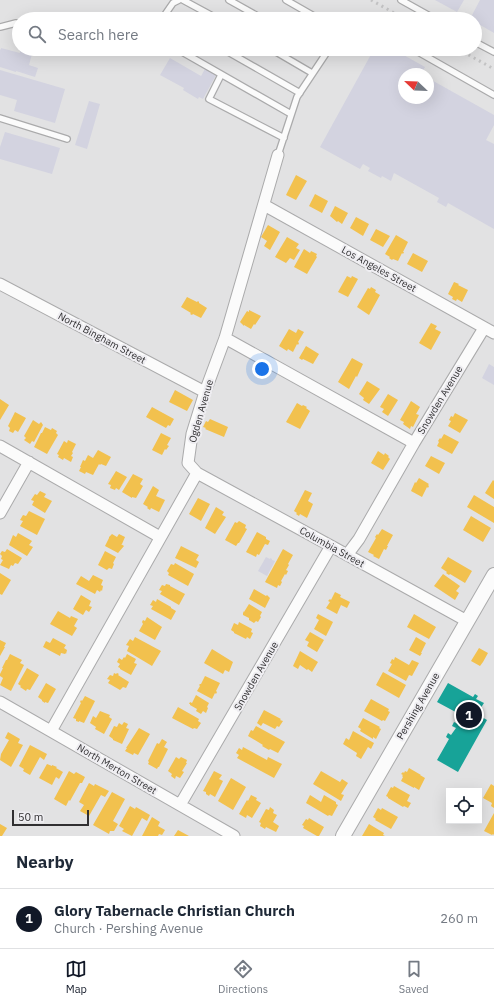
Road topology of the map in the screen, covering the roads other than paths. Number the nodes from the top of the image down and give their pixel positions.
1 (179, 0) edge
2 (183, 0) edge
3 (229, 0) edge
4 (286, 0) edge
5 (401, 0) edge
6 (166, 12) edge
7 (205, 12) edge
8 (250, 12) edge
9 (307, 12) edge
10 (422, 12) edge
11 (12, 24) edge
12 (0, 27) edge
13 (482, 46) edge
14 (494, 52) edge
15 (190, 56) edge
16 (236, 56) edge
17 (283, 56) edge
18 (324, 56) edge
19 (425, 56) edge
20 (312, 73) junction
21 (222, 75) junction
22 (300, 92) junction
23 (494, 95) edge
24 (291, 114) junction
25 (0, 118) edge
26 (284, 138) junction
27 (68, 139) dead end
28 (278, 154) joint
29 (264, 205) junction
30 (0, 284) edge
31 (484, 328) junction
32 (494, 333) edge
33 (225, 338) junction
34 (205, 392) junction
35 (414, 442) junction
36 (0, 446) edge
37 (30, 462) junction
38 (197, 473) junction
39 (0, 513) edge
40 (160, 537) junction
41 (331, 546) junction
42 (347, 555) junction
43 (494, 575) edge
44 (467, 621) junction
45 (0, 702) edge
46 (51, 731) junction
47 (180, 805) junction
48 (234, 836) edge
49 (343, 836) edge

1 - 6 lane
2 - 7 lane
3 - 8 lane
4 - 9 lane
5 - 10 lane
11 - 12 lane
13 - 14 lane
15 - 21 lane
16 - 22 lane
17 - 20 lane
18 - 20 lane
19 - 23 lane
20 - 22 lane
21 - 24 lane
21 - 26 lane
22 - 24 lane
24 - 26 lane
25 - 27 lane
26 - 28 lane
28 - 29 street, Ogden Avenue
29 - 31 street, Los Angeles Street
29 - 33 street, Ogden Avenue
30 - 34 street, North Bingham Street
31 - 32 street, Los Angeles Street
31 - 35 street, Snowden Avenue
33 - 34 street, Ogden Avenue
33 - 35 street
34 - 38 street, Ogden Avenue
35 - 42 street, Snowden Avenue
36 - 37 street
37 - 39 street
37 - 40 street
38 - 40 street
38 - 41 street, Columbia Street
40 - 46 street
41 - 42 street, Columbia Street
41 - 47 street, Snowden Avenue
42 - 44 street, Columbia Street
43 - 44 street, Pershing Avenue
44 - 49 street, Pershing Avenue
45 - 46 street, North Merton Street
46 - 47 street, North Merton Street
47 - 48 street, North Merton Street

